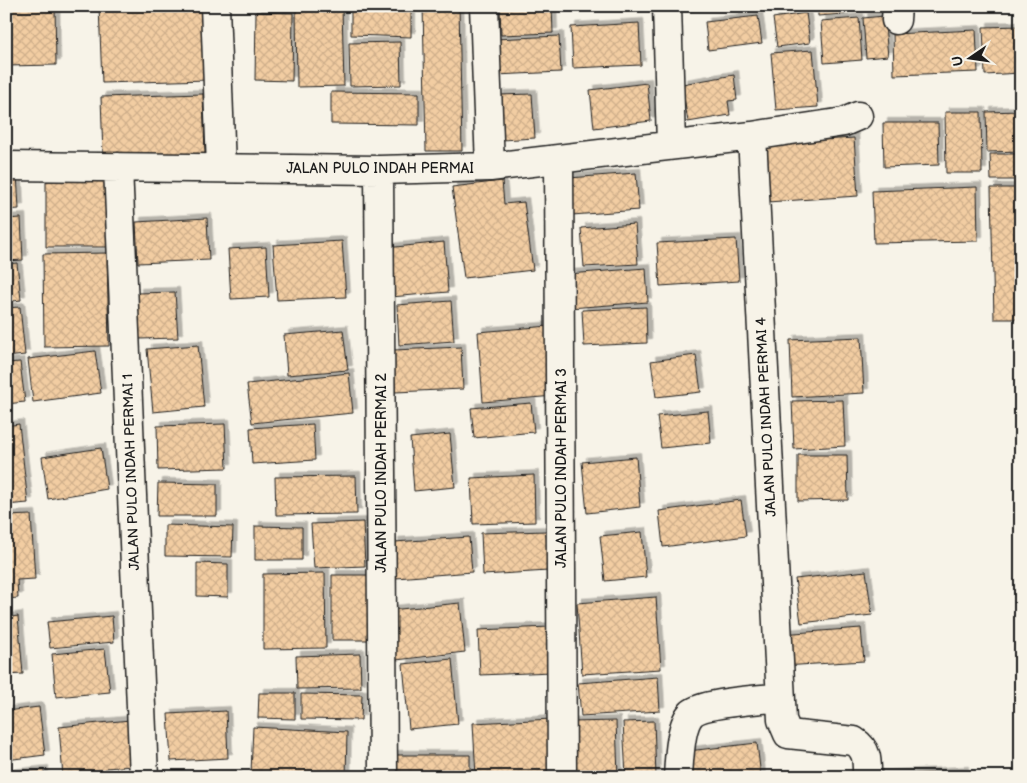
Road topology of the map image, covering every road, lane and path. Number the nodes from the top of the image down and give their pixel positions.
1 (215, 6) edge
2 (484, 6) edge
3 (667, 6) edge
4 (858, 116) dead end
5 (752, 136) junction
6 (671, 145) junction
7 (559, 160) junction
8 (6, 166) edge
9 (118, 167) junction
10 (221, 168) junction
11 (490, 168) junction
12 (379, 170) junction
13 (780, 697) junction
14 (144, 777) edge
15 (383, 777) edge
16 (562, 777) edge
17 (678, 777) edge
18 (867, 777) edge

1 - 10 street
2 - 11 street
3 - 6 street
4 - 5 street, JALAN PULO INDAH PERMAI
5 - 6 street, JALAN PULO INDAH PERMAI
5 - 13 street, JALAN PULO INDAH PERMAI 4
6 - 7 street, JALAN PULO INDAH PERMAI
7 - 11 street, JALAN PULO INDAH PERMAI
7 - 16 street, JALAN PULO INDAH PERMAI 3
8 - 9 street, JALAN PULO INDAH PERMAI
9 - 10 street, JALAN PULO INDAH PERMAI
9 - 14 street, JALAN PULO INDAH PERMAI 1
10 - 12 street, JALAN PULO INDAH PERMAI
11 - 12 street, JALAN PULO INDAH PERMAI
12 - 15 street, JALAN PULO INDAH PERMAI 2
13 - 17 street
13 - 18 street, JALAN PULO INDAH PERMAI 4

